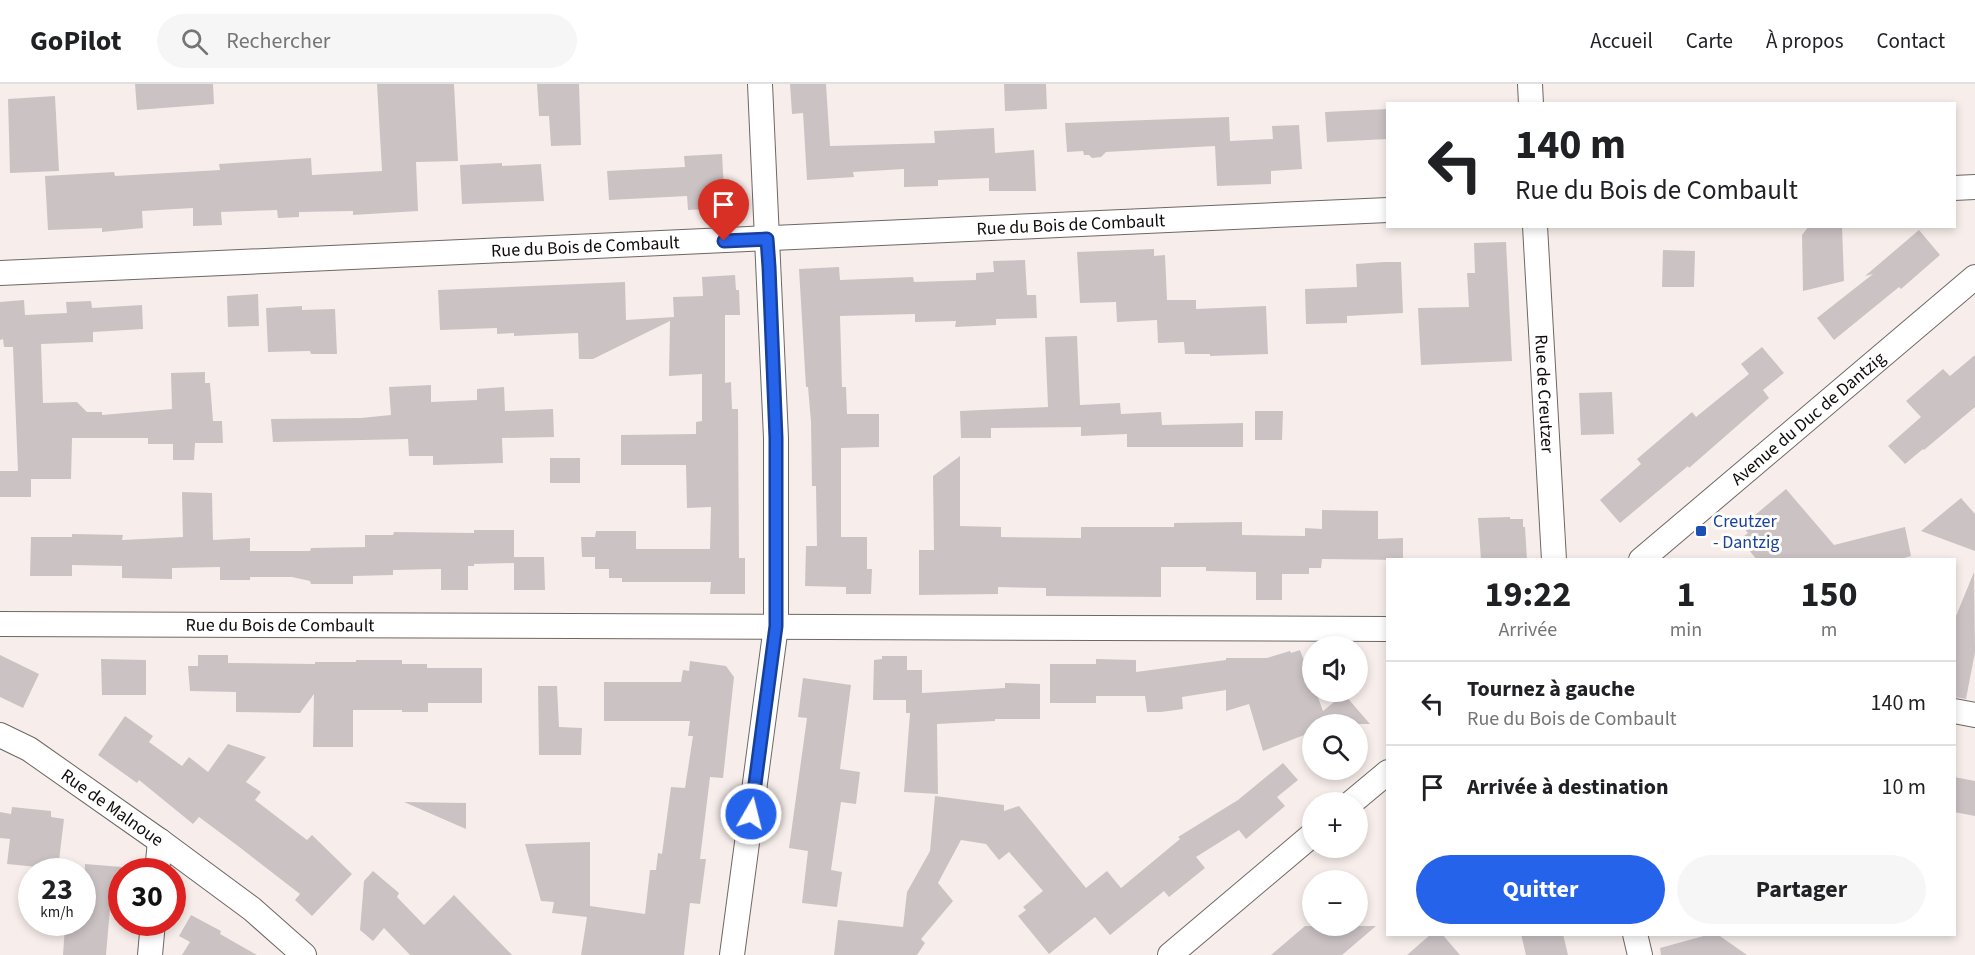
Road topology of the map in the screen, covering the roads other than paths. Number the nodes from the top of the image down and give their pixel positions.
1 (760, 84) edge
2 (1530, 84) edge
3 (1531, 102) edge
4 (1975, 187) edge
5 (1956, 188) edge
6 (1386, 210) edge
7 (1535, 228) edge
8 (767, 239) junction
9 (0, 273) edge
10 (1975, 277) edge
11 (1554, 558) edge
12 (1643, 558) edge
13 (0, 624) edge
14 (776, 626) junction
15 (1386, 629) edge
16 (1956, 711) edge
17 (1975, 715) edge
18 (0, 735) edge
19 (1386, 774) edge
20 (1364, 792) edge
21 (160, 841) junction
22 (1302, 844) edge
23 (159, 858) edge
24 (152, 936) edge
25 (1635, 936) edge
26 (150, 955) edge
27 (304, 955) edge
28 (732, 955) edge
29 (1170, 955) edge
30 (1640, 955) edge

1 - 8 street
2 - 3 street
4 - 5 street
6 - 8 street, Rue du Bois de Combault
7 - 11 street, Rue de Creutzer
8 - 9 street, Rue du Bois de Combault
8 - 14 street
10 - 12 street, Avenue du Duc de Dantzig
13 - 14 street, Rue du Bois de Combault
14 - 15 street, Rue du Bois de Combault
14 - 28 street
16 - 17 street
18 - 21 street, Rue de Malnoue
19 - 20 street
21 - 23 street
21 - 27 street, Rue de Malnoue
22 - 29 street
24 - 26 street
25 - 30 street

